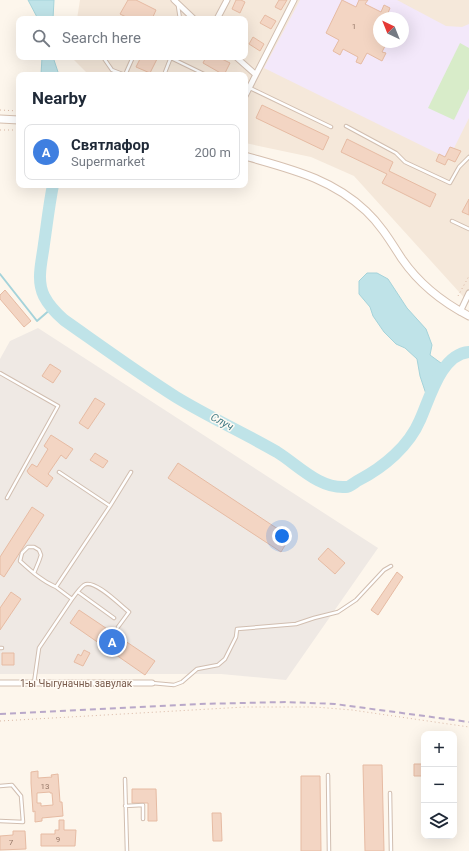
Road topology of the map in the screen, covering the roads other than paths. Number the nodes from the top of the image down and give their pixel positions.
1 (174, 0) edge
2 (227, 0) edge
3 (294, 0) edge
4 (178, 5) junction
5 (180, 16) edge
6 (191, 16) edge
7 (219, 16) edge
8 (105, 60) edge
9 (131, 60) edge
10 (170, 60) edge
11 (177, 60) edge
12 (239, 60) edge
13 (117, 72) edge
14 (126, 72) edge
15 (165, 72) edge
16 (200, 72) edge
17 (255, 74) junction
18 (249, 88) joint
19 (0, 119) edge
20 (16, 120) edge
21 (331, 126) dead end
22 (346, 126) dead end
23 (248, 157) edge
24 (469, 157) edge
25 (452, 221) dead end
26 (469, 229) edge
27 (469, 293) edge
28 (460, 312) junction
29 (469, 316) edge
30 (0, 372) edge
31 (59, 472) dead end
32 (131, 472) dead end
33 (8, 498) dead end
34 (110, 506) junction
35 (391, 566) dead end
36 (34, 573) junction
37 (56, 587) junction
38 (78, 592) junction
39 (72, 599) junction
40 (114, 618) dead end
41 (118, 628) dead end
42 (0, 683) edge
43 (152, 683) joint
44 (33, 684) junction
45 (328, 775) dead end
46 (125, 779) dead end
47 (0, 786) edge
48 (390, 793) dead end
49 (125, 806) junction
50 (143, 819) dead end
51 (0, 821) edge
52 (127, 851) edge
53 (329, 851) edge
54 (392, 851) edge

1 - 4 street
2 - 7 street
3 - 17 street
4 - 5 lane
4 - 6 street
8 - 13 lane
9 - 14 lane
10 - 15 lane
11 - 16 lane
12 - 17 street
17 - 18 street
18 - 21 lane
19 - 20 street
22 - 24 lane
23 - 28 street
25 - 26 lane
27 - 28 street
28 - 29 street
30 - 33 lane
31 - 34 lane
32 - 34 lane
34 - 37 lane
35 - 43 lane
36 - 36 lane
36 - 37 lane
37 - 39 lane
38 - 39 lane
38 - 40 lane
38 - 41 lane
39 - 44 lane
42 - 44 street, 1-ы Чыгуначны завулак
43 - 44 street, 1-ы Чыгуначны завулак
45 - 53 lane
46 - 49 lane
47 - 51 lane
48 - 54 lane
49 - 50 lane
49 - 52 lane

